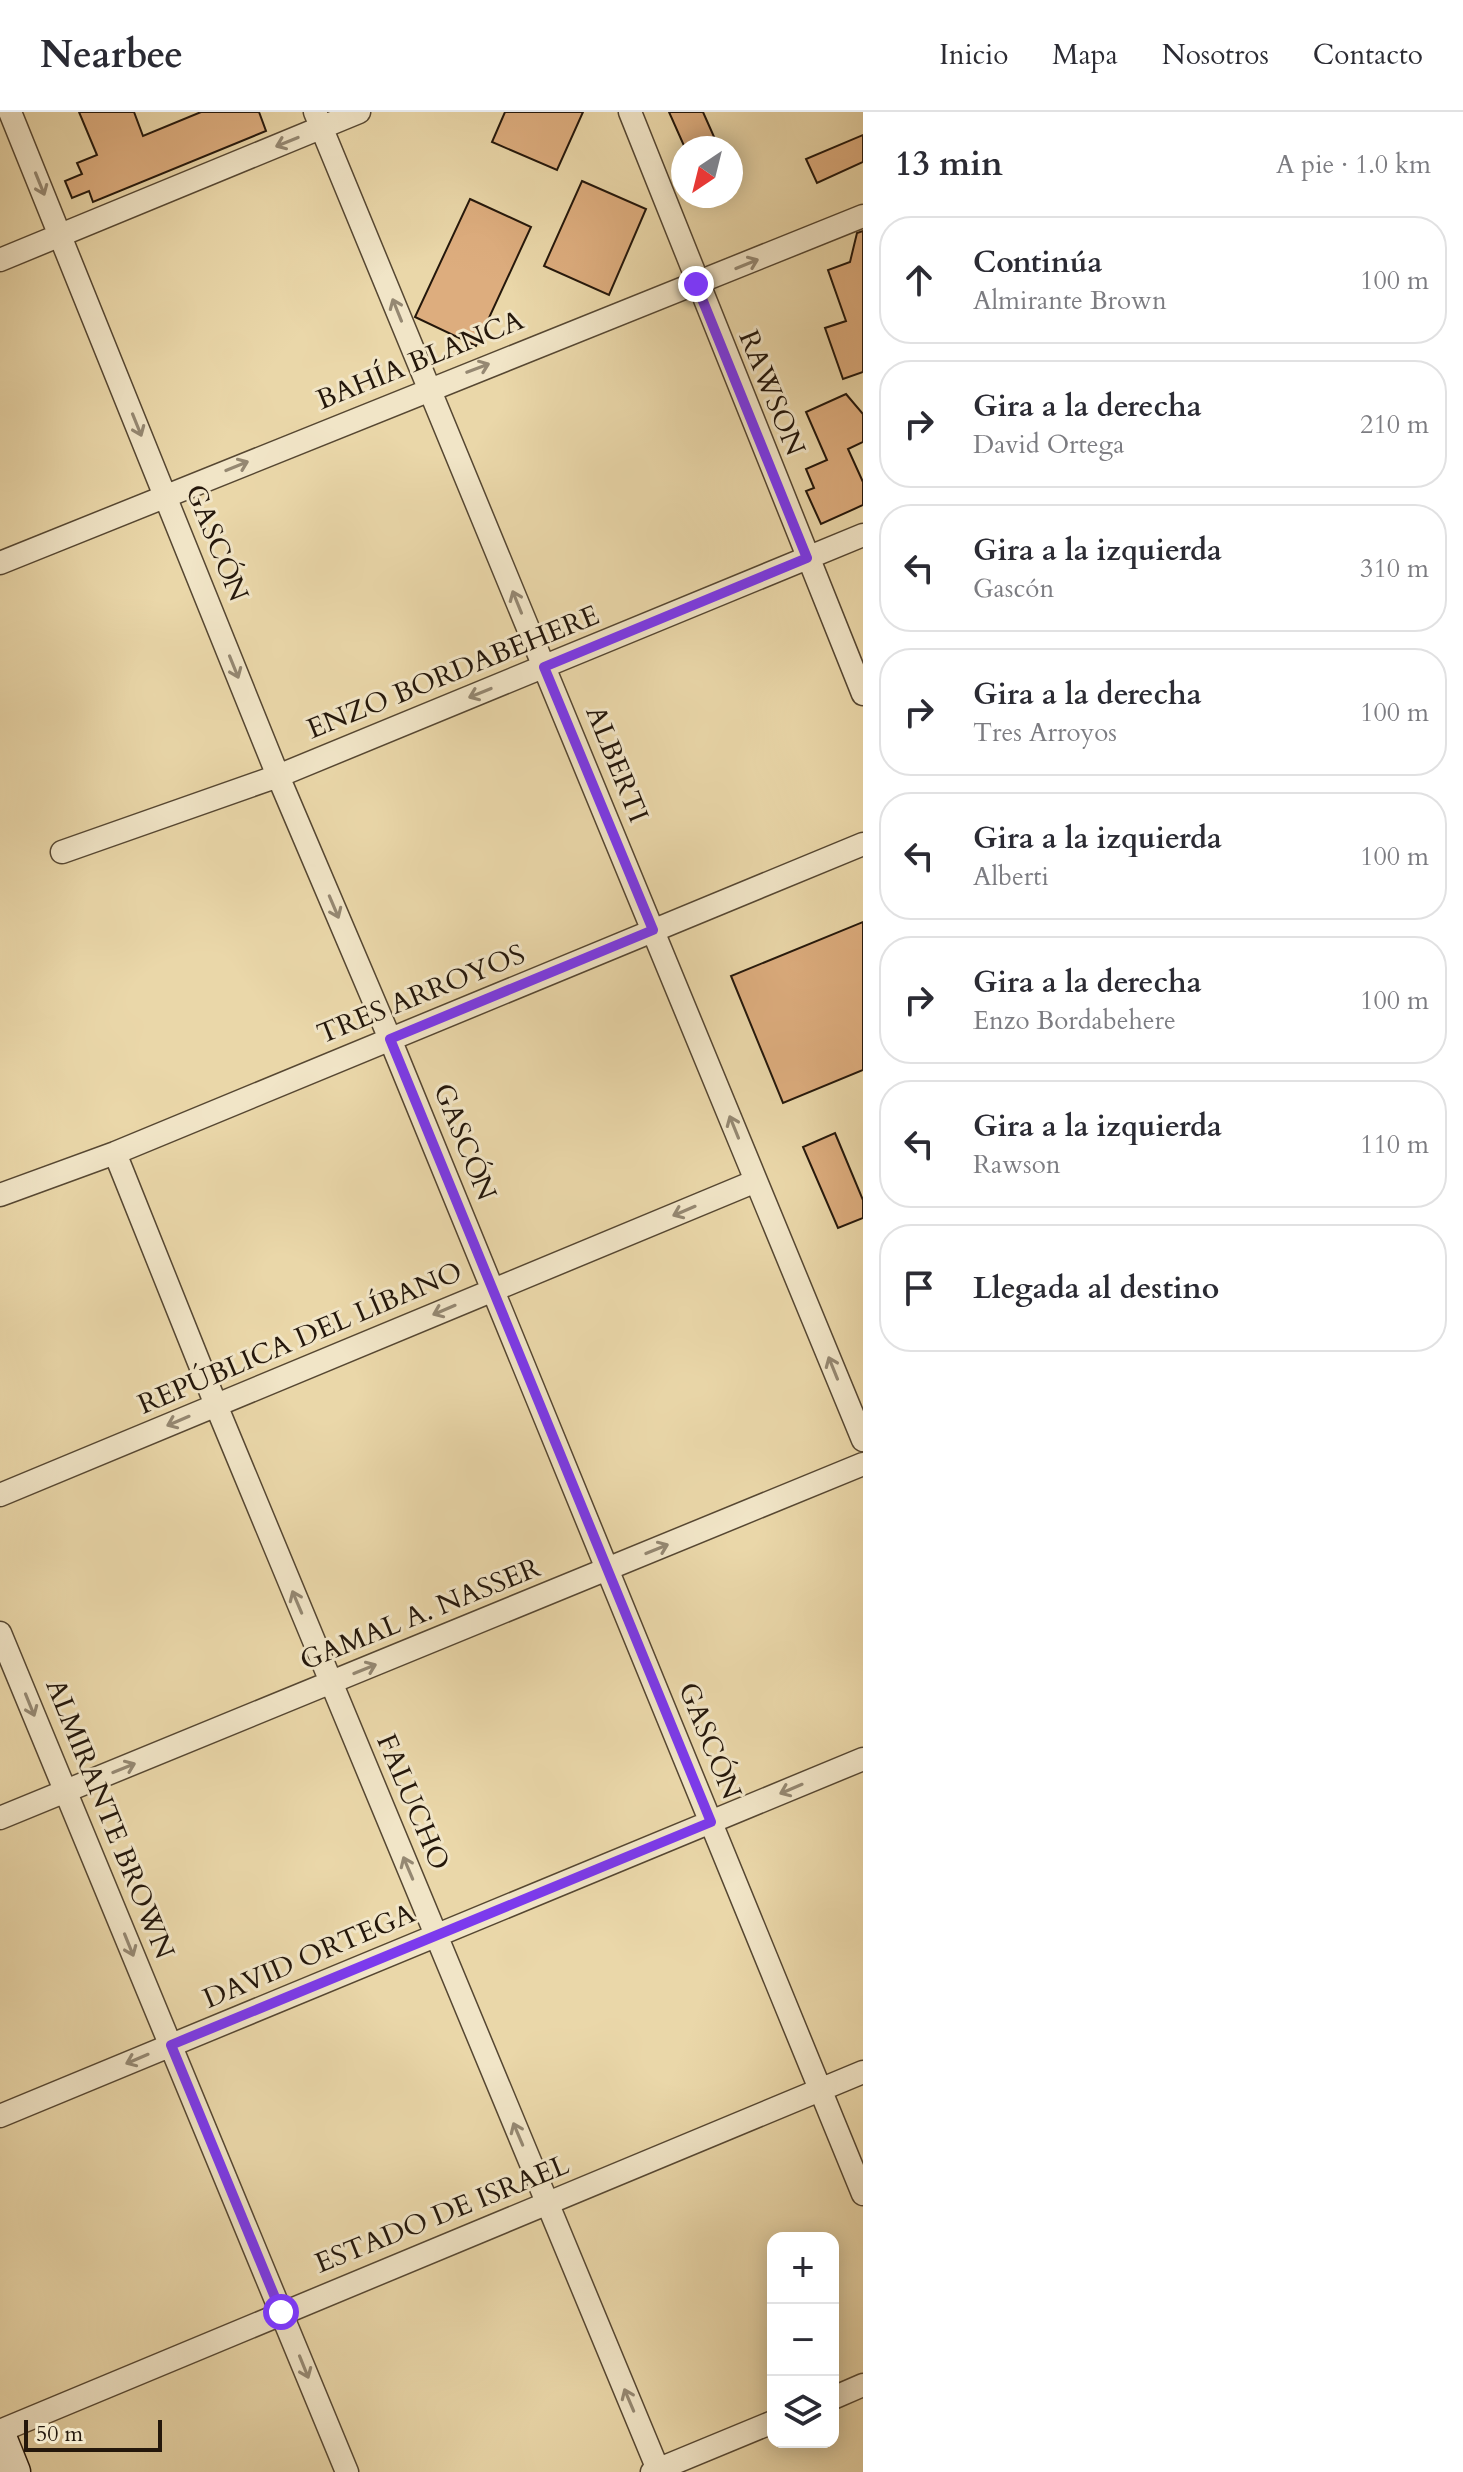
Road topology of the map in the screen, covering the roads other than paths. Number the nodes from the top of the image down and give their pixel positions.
1 (10, 112) edge
2 (359, 112) edge
3 (630, 112) edge
4 (318, 120) edge
5 (863, 216) edge
6 (61, 235) junction
7 (0, 260) edge
8 (696, 284) junction
9 (429, 387) junction
10 (165, 496) junction
11 (863, 535) edge
12 (807, 558) junction
13 (0, 563) edge
14 (544, 667) junction
15 (863, 694) edge
16 (278, 776) junction
17 (863, 844) edge
18 (62, 852) dead end
19 (653, 930) junction
20 (390, 1039) junction
21 (115, 1153) junction
22 (756, 1181) junction
23 (0, 1195) edge
24 (493, 1290) junction
25 (216, 1405) junction
26 (863, 1440) edge
27 (863, 1464) edge
28 (0, 1495) edge
29 (607, 1569) junction
30 (0, 1633) edge
31 (331, 1683) junction
32 (863, 1759) edge
33 (66, 1792) junction
34 (0, 1818) edge
35 (711, 1822) junction
36 (436, 1935) junction
37 (171, 2045) junction
38 (863, 2072) edge
39 (820, 2090) junction
40 (0, 2116) edge
41 (863, 2194) edge
42 (547, 2203) junction
43 (281, 2312) junction
44 (863, 2385) edge
45 (839, 2395) edge
46 (767, 2425) edge
47 (0, 2434) edge
48 (656, 2471) edge
49 (14, 2472) edge
50 (347, 2472) edge

1 -> 6 street, GASCÓN
2 - 4 street
3 - 8 street, RAWSON
4 -> 6 street
9 -> 4 street, ALBERTI
8 -> 5 street, BAHÍA BLANCA
6 - 7 street
6 -> 10 street, GASCÓN
9 -> 8 street, BAHÍA BLANCA
8 - 12 street, RAWSON
10 -> 9 street, BAHÍA BLANCA
14 -> 9 street, ALBERTI
10 - 13 street, BAHÍA BLANCA
10 -> 16 street, GASCÓN
11 - 12 street, ENZO BORDABEHERE
12 - 14 street, ENZO BORDABEHERE
12 - 15 street, RAWSON
14 -> 16 street, ENZO BORDABEHERE
14 - 19 street, ALBERTI
16 - 18 street, ENZO BORDABEHERE
16 -> 20 street, GASCÓN
17 - 19 street, TRES ARROYOS
19 - 20 street, TRES ARROYOS
22 -> 19 street, ALBERTI
20 - 21 street, TRES ARROYOS
20 - 24 street, GASCÓN
21 - 23 street, TRES ARROYOS
21 - 25 street, FALUCHO
22 -> 24 street, REPÚBLICA DEL LÍBANO
26 -> 22 street, ALBERTI
24 -> 25 street, REPÚBLICA DEL LÍBANO
24 - 29 street, GASCÓN
25 -> 28 street, REPÚBLICA DEL LÍBANO
31 -> 25 street, FALUCHO
29 -> 27 street, GAMAL A. NASSER
31 -> 29 street, GAMAL A. NASSER
29 - 35 street, GASCÓN
30 -> 33 street, ALMIRANTE BROWN
33 -> 31 street, GAMAL A. NASSER
36 -> 31 street, FALUCHO
32 -> 35 street, DAVID ORTEGA
33 - 34 street, GAMAL A. NASSER
33 -> 37 street, ALMIRANTE BROWN
35 - 36 street, DAVID ORTEGA
35 - 39 street, GASCÓN
36 - 37 street, DAVID ORTEGA
42 -> 36 street, FALUCHO
37 -> 40 street, DAVID ORTEGA
37 - 43 street, ALMIRANTE BROWN
38 - 39 street, ESTADO DE ISRAEL
39 - 41 street, GASCÓN
39 - 42 street, ESTADO DE ISRAEL
42 - 43 street, ESTADO DE ISRAEL
48 -> 42 street, FALUCHO
43 - 47 street, ESTADO DE ISRAEL
43 -> 50 street, ALMIRANTE BROWN
44 - 45 street
46 - 48 street
47 - 49 main road

